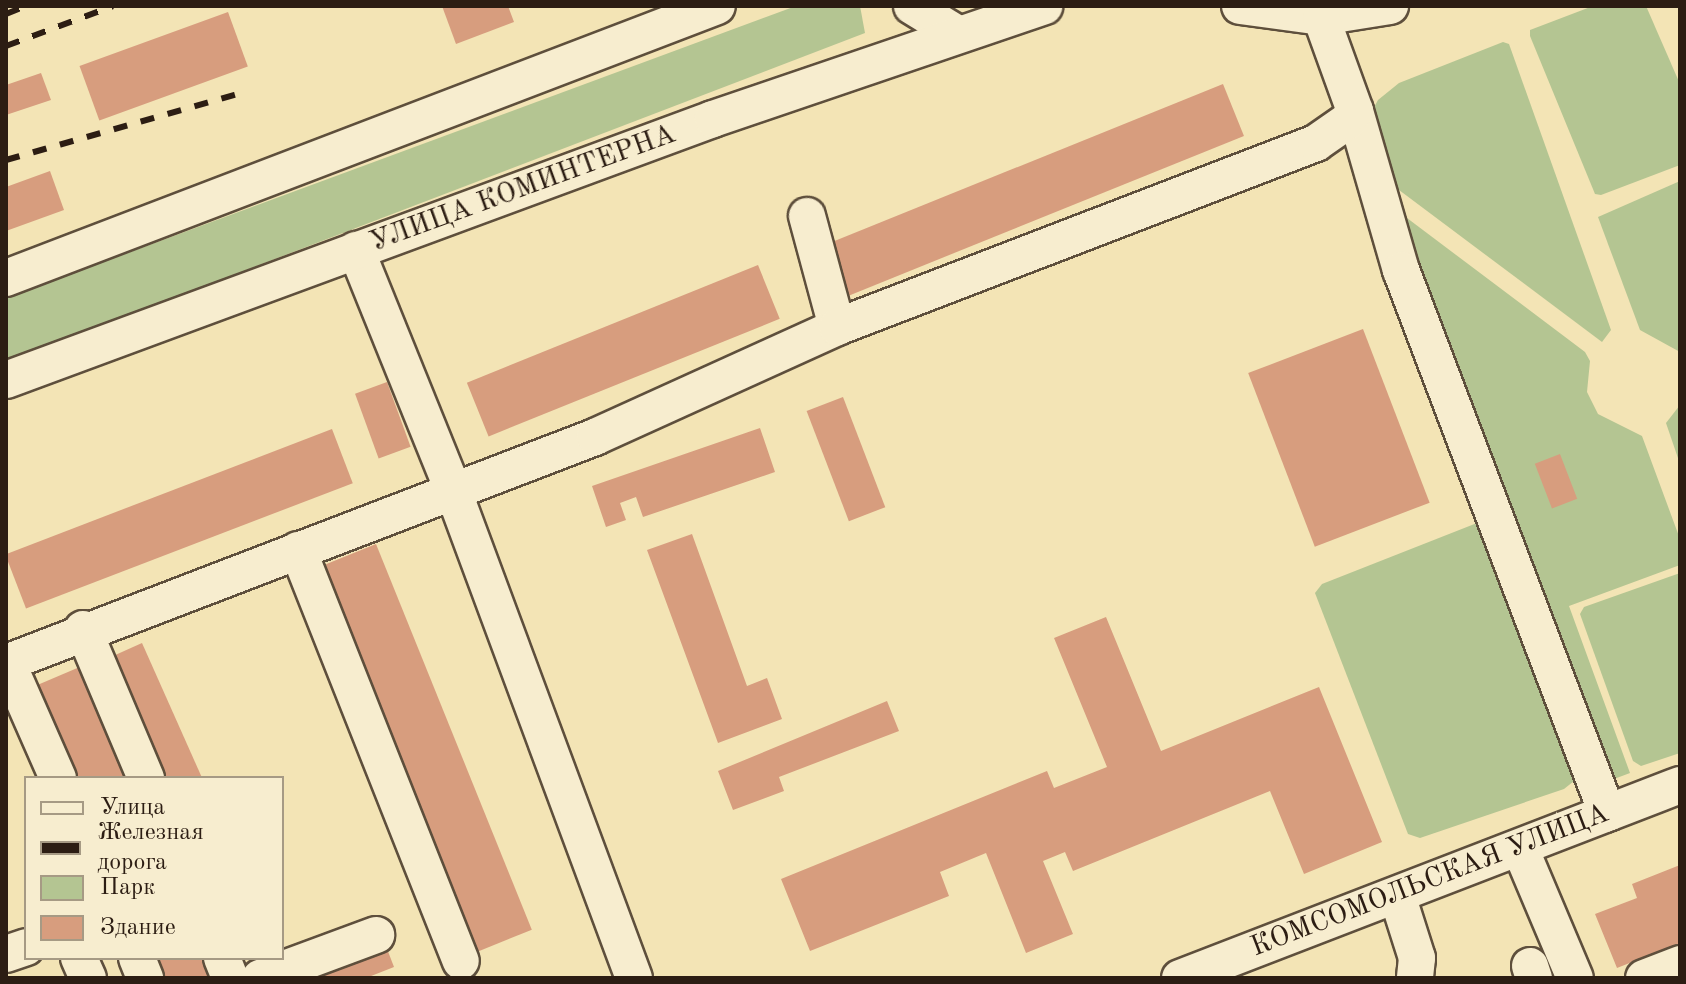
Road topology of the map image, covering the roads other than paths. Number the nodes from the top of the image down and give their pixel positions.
1 (717, 6) edge
2 (912, 6) edge
3 (1044, 6) edge
4 (1240, 6) edge
5 (1390, 6) edge
6 (1321, 17) junction
7 (956, 33) junction
8 (1355, 111) junction
9 (807, 216) dead end
10 (356, 250) junction
11 (6, 278) edge
12 (837, 327) junction
13 (6, 380) edge
14 (454, 493) junction
15 (298, 550) junction
16 (83, 629) junction
17 (6, 663) edge
18 (57, 776) edge
19 (145, 776) edge
20 (1680, 785) edge
21 (1607, 813) junction
22 (1520, 848) junction
23 (1397, 895) junction
24 (376, 935) dead end
25 (461, 961) dead end
26 (1680, 964) edge
27 (260, 978) edge
28 (634, 978) edge
29 (1180, 978) edge
30 (1415, 978) edge
31 (1575, 978) edge
32 (1644, 978) edge

1 - 11 street
2 - 7 street
3 - 7 street, УЛИЦА КОМИНТЕРНА
4 - 6 street
5 - 6 street
6 - 8 street
7 - 10 street, УЛИЦА КОМИНТЕРНА
8 - 12 street
8 - 21 street
9 - 12 street
10 - 13 street, УЛИЦА КОМИНТЕРНА
10 - 14 street
12 - 14 street
14 - 15 street
14 - 28 street
15 - 16 street
15 - 25 street
16 - 17 street
16 - 19 street
17 - 18 street
20 - 21 street, КОМСОМОЛЬСКАЯ УЛИЦА
21 - 22 street, КОМСОМОЛЬСКАЯ УЛИЦА
22 - 23 street, КОМСОМОЛЬСКАЯ УЛИЦА
22 - 31 street
23 - 29 street, КОМСОМОЛЬСКАЯ УЛИЦА
23 - 30 street
24 - 27 street
26 - 32 street

